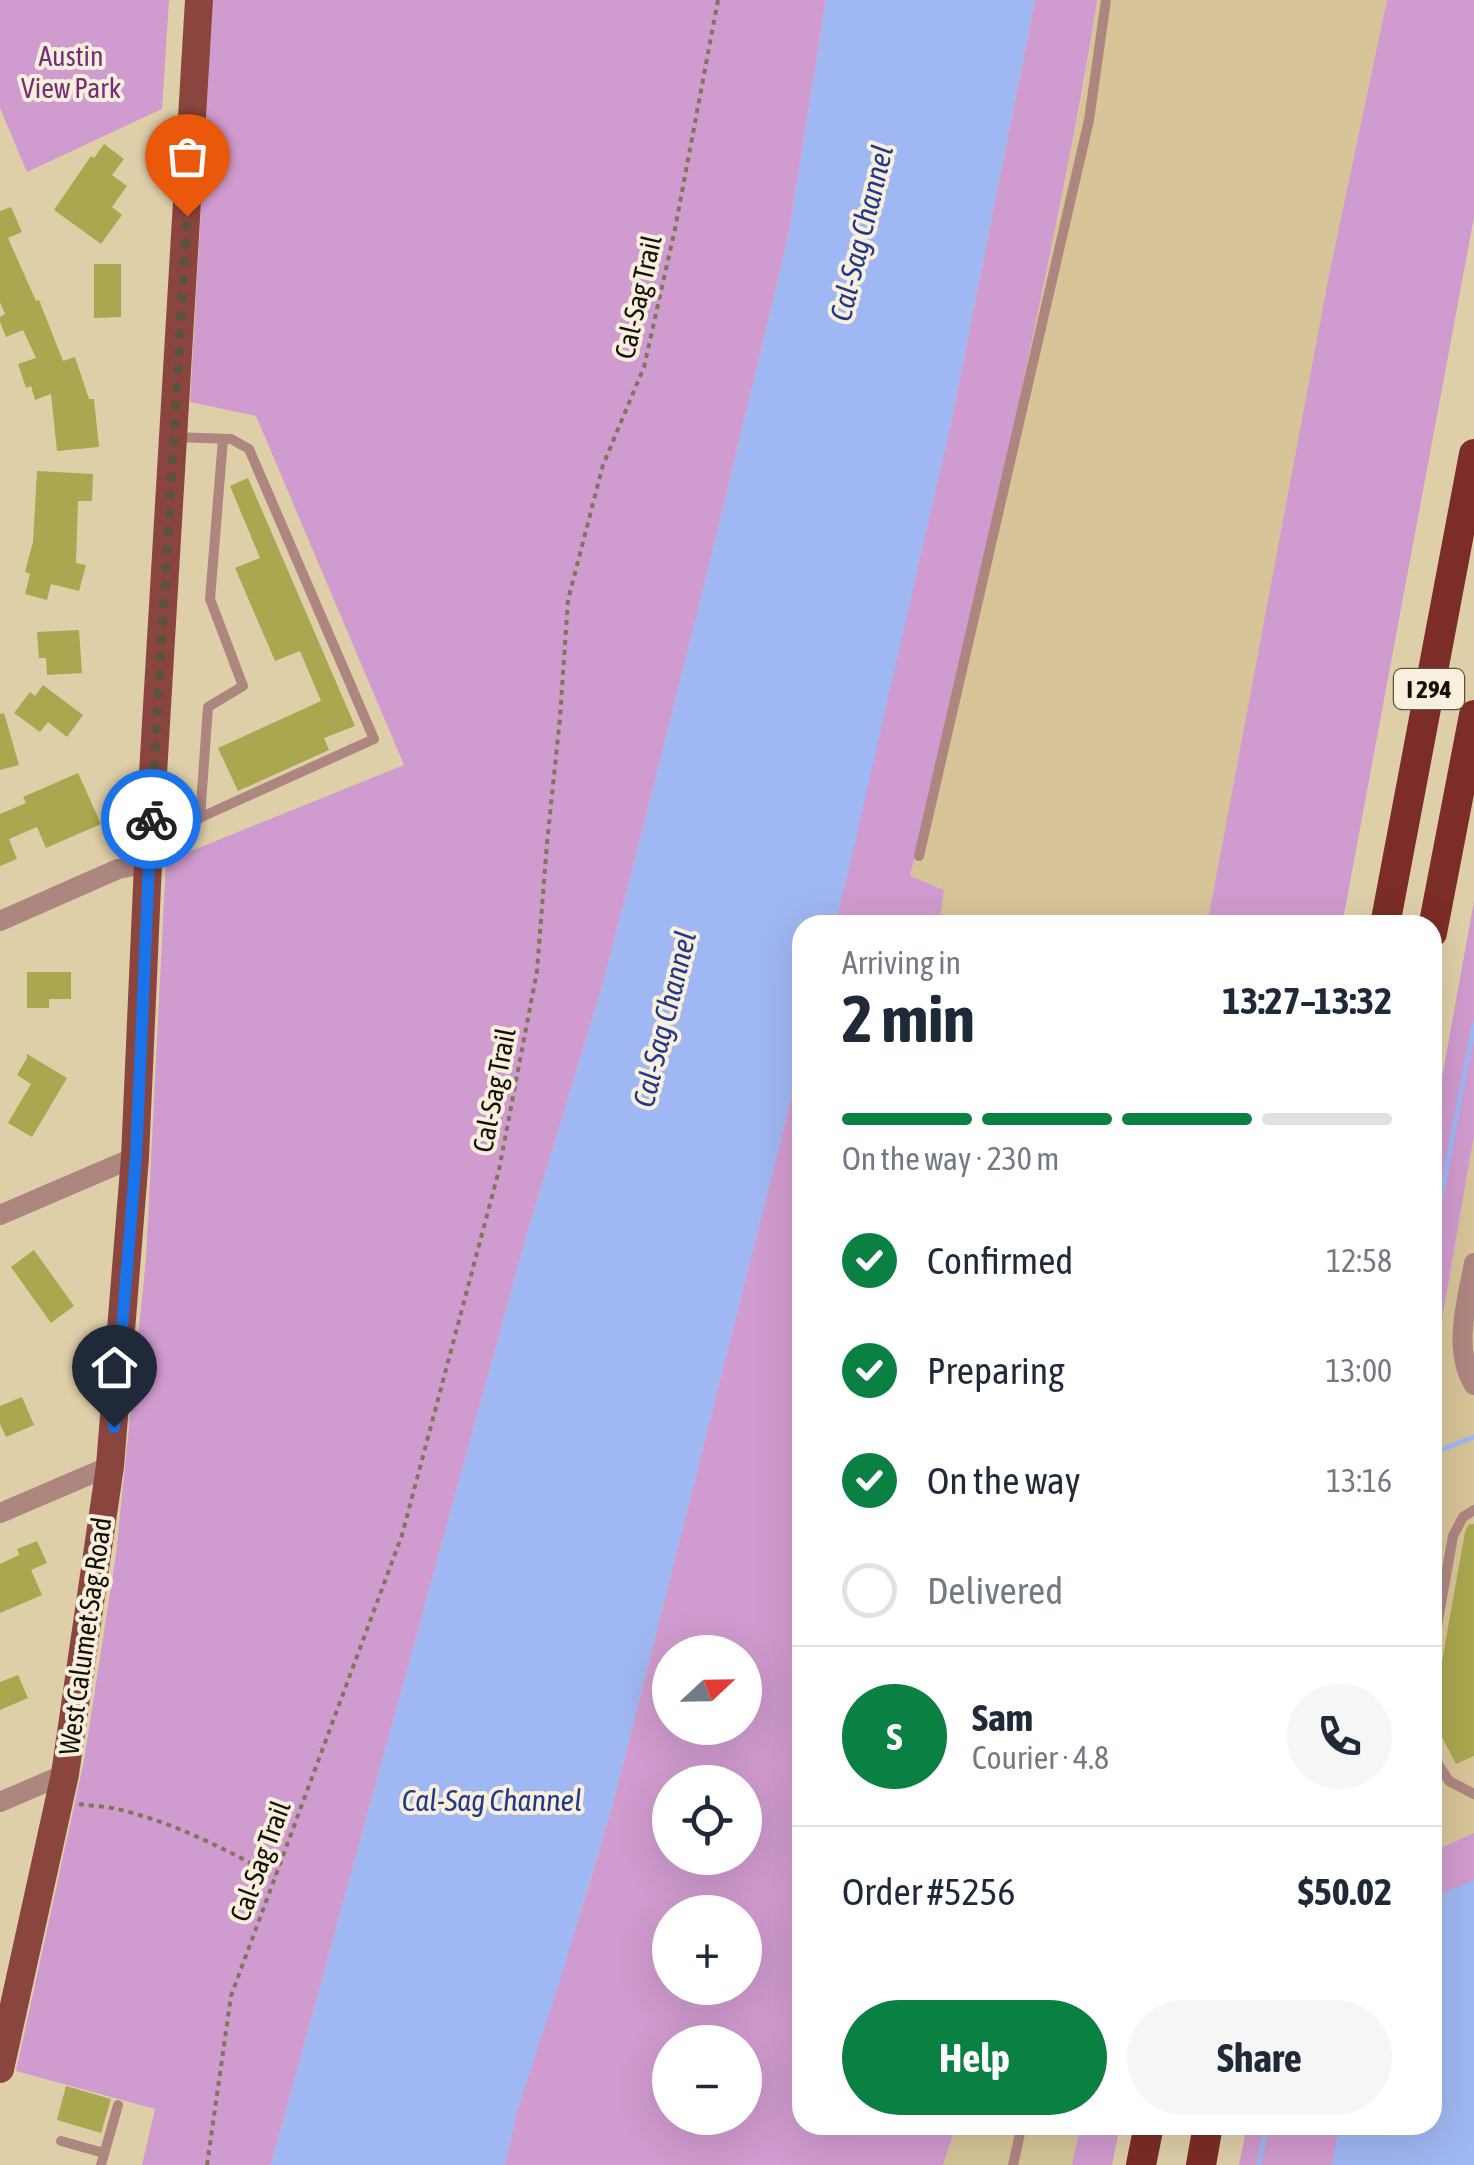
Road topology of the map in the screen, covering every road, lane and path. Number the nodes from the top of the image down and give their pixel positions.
1 (200, 0) edge
2 (718, 0) edge
3 (1106, 0) edge
4 (174, 436) junction
5 (223, 439) junction
6 (1474, 454) edge
7 (1474, 715) edge
8 (200, 818) junction
9 (149, 852) junction
10 (919, 856) dead end
11 (1386, 915) edge
12 (1435, 915) edge
13 (0, 920) edge
14 (136, 1157) junction
15 (0, 1215) edge
16 (1474, 1263) edge
17 (1474, 1385) edge
18 (110, 1466) junction
19 (1474, 1510) edge
20 (0, 1513) edge
21 (1442, 1598) edge
22 (1442, 1770) edge
23 (65, 1774) junction
24 (1474, 1794) edge
25 (0, 1802) edge
26 (59, 1802) junction
27 (276, 1876) junction
28 (0, 2069) edge
29 (118, 2105) dead end
30 (1020, 2135) edge
31 (1148, 2135) edge
32 (1206, 2135) edge
33 (61, 2141) dead end
34 (102, 2159) edge
35 (207, 2165) edge
36 (1013, 2165) edge
37 (1142, 2165) edge
38 (1200, 2165) edge

1 - 4 main road, West Calumet Sag Road
2 - 27 path, Cal-Sag Trail
3 - 10 lane
4 - 5 lane
4 - 9 main road, West Calumet Sag Road
5 - 8 lane
5 - 8 lane
6 - 11 highway, I 294
7 - 12 highway, I 294
8 - 9 lane
9 - 13 street
9 - 14 main road, West Calumet Sag Road
14 - 15 street
14 - 18 main road, West Calumet Sag Road
16 - 17 street
18 - 20 street
18 - 23 main road, West Calumet Sag Road
19 - 21 lane
22 - 24 lane
23 - 25 street
23 - 26 main road, West Calumet Sag Road
26 - 27 path
26 - 28 main road, West Calumet Sag Road
27 - 35 path, Cal-Sag Trail
29 - 34 lane
30 - 36 lane
31 - 37 highway
32 - 38 highway
33 - 34 lane

